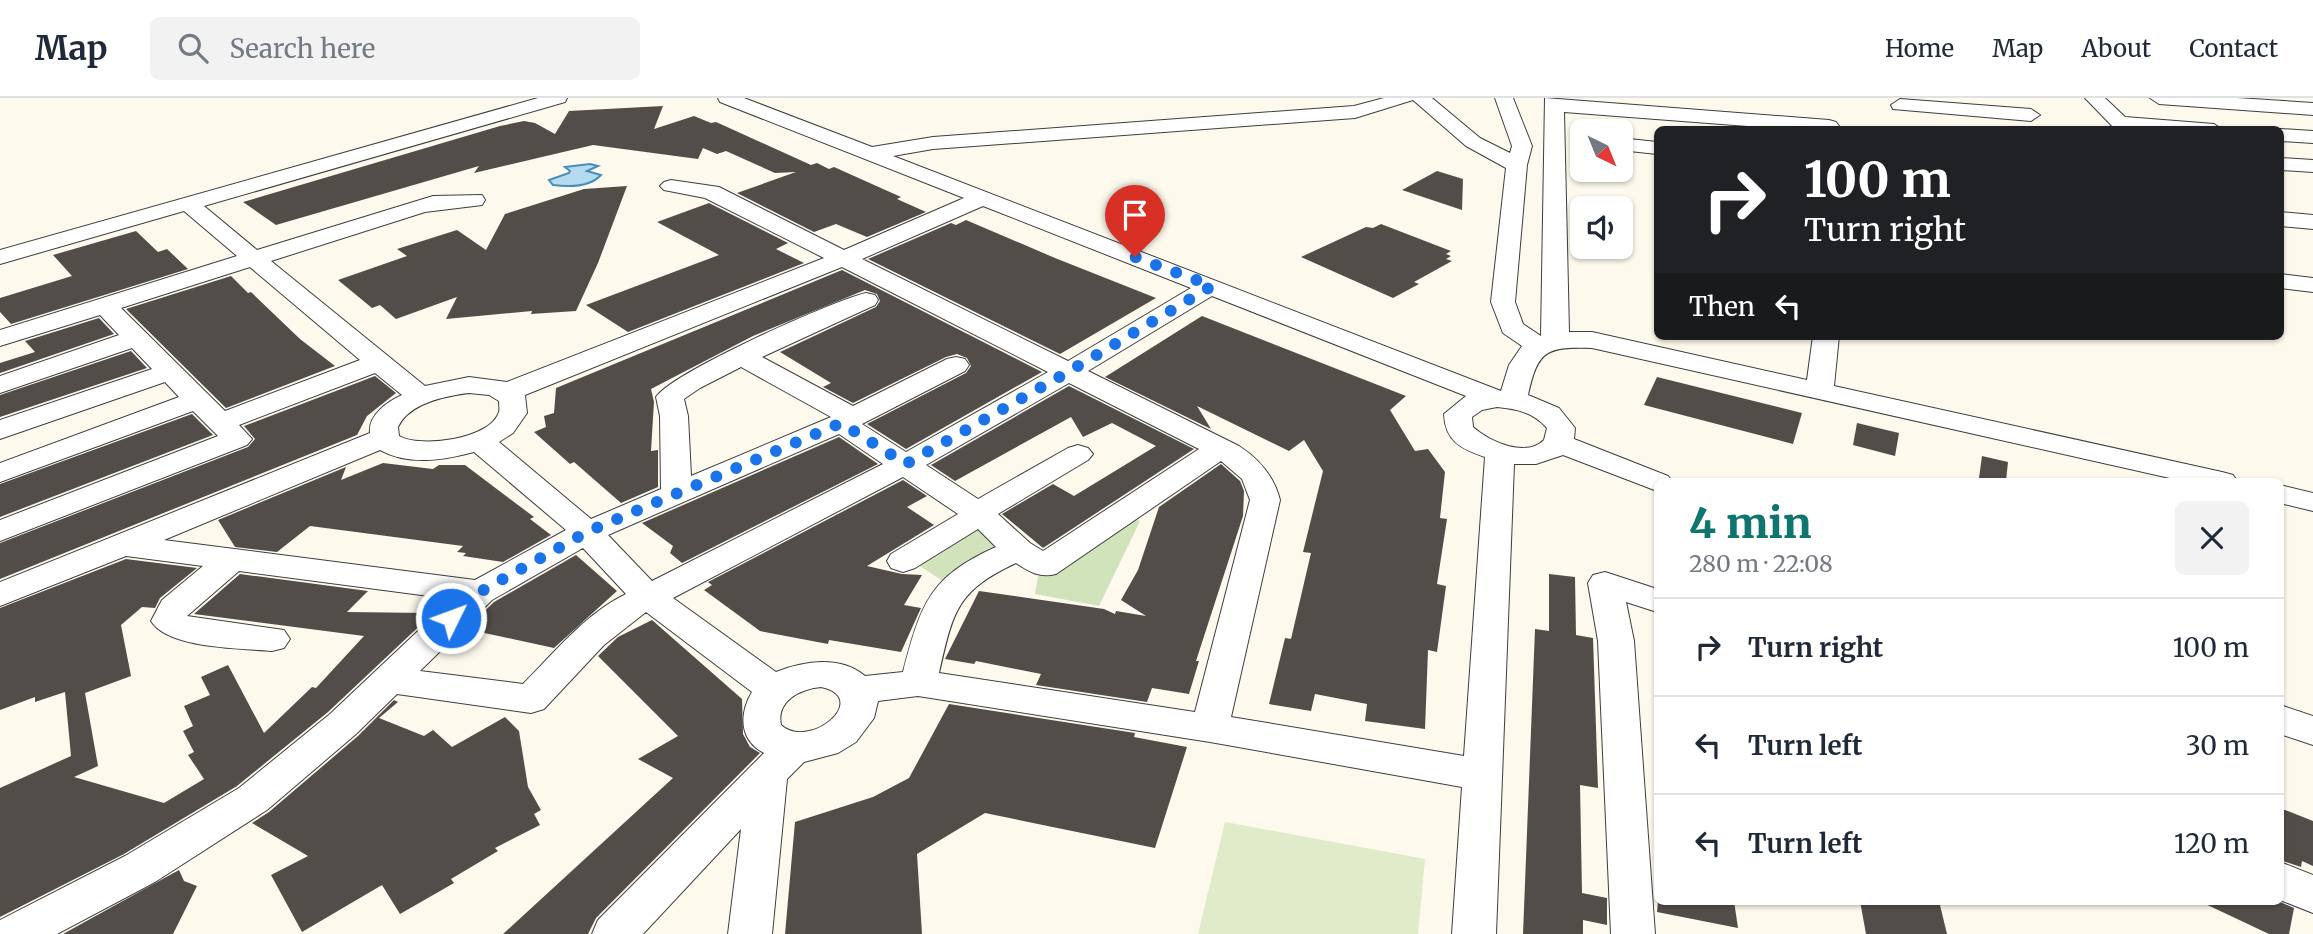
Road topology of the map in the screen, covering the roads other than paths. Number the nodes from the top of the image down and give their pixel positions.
1 (558, 98) edge
2 (727, 98) edge
3 (1405, 98) edge
4 (1421, 98) edge
5 (1504, 98) edge
6 (2014, 98) edge
7 (2094, 98) edge
8 (2169, 98) edge
9 (1554, 102) edge
10 (1639, 105) edge
11 (1820, 107) dead end
12 (1902, 108) edge
13 (2303, 108) edge
14 (2031, 115) junction
15 (1812, 126) edge
16 (1828, 126) edge
17 (2041, 126) edge
18 (2124, 126) edge
19 (2284, 135) edge
20 (2313, 137) edge
21 (1633, 145) edge
22 (1654, 148) edge
23 (869, 153) junction
24 (1519, 155) junction
25 (1633, 164) edge
26 (2284, 164) edge
27 (1654, 166) edge
28 (2313, 166) edge
29 (671, 186) dead end
30 (984, 198) junction
31 (474, 200) dead end
32 (2284, 203) edge
33 (188, 204) junction
34 (2313, 205) edge
35 (2284, 219) edge
36 (2313, 222) edge
37 (0, 257) edge
38 (256, 258) junction
39 (844, 258) junction
40 (2284, 281) edge
41 (2313, 285) edge
42 (1212, 286) junction
43 (866, 300) dead end
44 (104, 305) junction
45 (0, 338) edge
46 (136, 338) junction
47 (1825, 340) edge
48 (1546, 342) junction
49 (741, 356) junction
50 (379, 362) junction
51 (956, 365) dead end
52 (171, 371) junction
53 (1068, 372) junction
54 (0, 385) edge
55 (1819, 390) junction
56 (507, 392) junction
57 (420, 396) junction
58 (1505, 399) junction
59 (199, 400) junction
60 (846, 420) junction
61 (221, 422) junction
62 (0, 430) edge
63 (383, 438) junction
64 (478, 440) junction
65 (1559, 443) junction
66 (1220, 447) junction
67 (1078, 454) dead end
68 (1500, 454) junction
69 (906, 464) junction
70 (0, 473) edge
71 (2209, 478) edge
72 (1654, 481) edge
73 (676, 495) junction
74 (2284, 495) edge
75 (2313, 502) edge
76 (980, 514) junction
77 (0, 531) edge
78 (587, 532) junction
79 (122, 545) junction
80 (1018, 550) junction
81 (233, 558) junction
82 (949, 589) junction
83 (480, 592) junction
84 (0, 596) edge
85 (648, 597) junction
86 (1654, 600) edge
87 (272, 639) dead end
88 (390, 680) junction
89 (918, 683) junction
90 (775, 690) junction
91 (857, 690) junction
92 (2284, 720) edge
93 (1210, 728) junction
94 (2313, 731) edge
95 (781, 760) junction
96 (1483, 775) junction
97 (2284, 882) edge
98 (2313, 895) edge
99 (16, 934) edge
100 (614, 934) edge
101 (750, 934) edge
102 (1474, 934) edge
103 (1633, 934) edge

1 - 33 street
2 - 23 street
3 - 23 street
4 - 24 street
5 - 24 street
6 - 14 street
7 - 18 street
8 - 13 street
9 - 10 street
9 - 48 street
10 - 15 street
11 - 16 street
12 - 14 street
14 - 17 street
19 - 20 street
21 - 22 street
23 - 30 street
24 - 48 street
25 - 27 street
26 - 28 street
29 - 39 street
30 - 39 street
30 - 42 street
31 - 38 street
32 - 34 street
33 - 37 street
33 - 38 street
35 - 36 street
38 - 44 street
38 - 50 street
39 - 53 street
39 - 56 street
40 - 41 street
42 - 53 street
42 - 58 street
43 - 49 street
44 - 45 street
44 - 46 street
46 - 52 street
46 - 54 street
47 - 55 street
48 - 55 street
48 - 58 street
49 - 60 street
49 - 73 street
50 - 57 street
50 - 61 street
51 - 60 street
52 - 59 street
52 - 62 street
53 - 66 street
53 - 69 street
55 - 71 street
56 - 57 street
56 - 64 street
57 - 63 street
58 - 65 street
58 - 68 street
59 - 61 street
59 - 70 street
60 - 69 street
60 - 73 street
61 - 77 street
63 - 64 street
63 - 79 street
64 - 78 street
65 - 68 street
65 - 72 street
66 - 80 street
66 - 93 street
67 - 76 street
68 - 96 street
69 - 76 street
69 - 85 street
73 - 78 street
74 - 75 street
76 - 80 street
76 - 82 street
78 - 83 street
78 - 85 street
79 - 81 street
79 - 84 street
80 - 82 street
81 - 83 street
81 - 87 street
82 - 89 street
83 - 88 street
85 - 88 street
85 - 90 street
86 - 103 street
88 - 99 street
89 - 91 street
89 - 93 street
90 - 91 street
90 - 95 street
91 - 95 street
92 - 94 street
93 - 96 street
95 - 100 street
95 - 101 street
96 - 102 street
97 - 98 street

